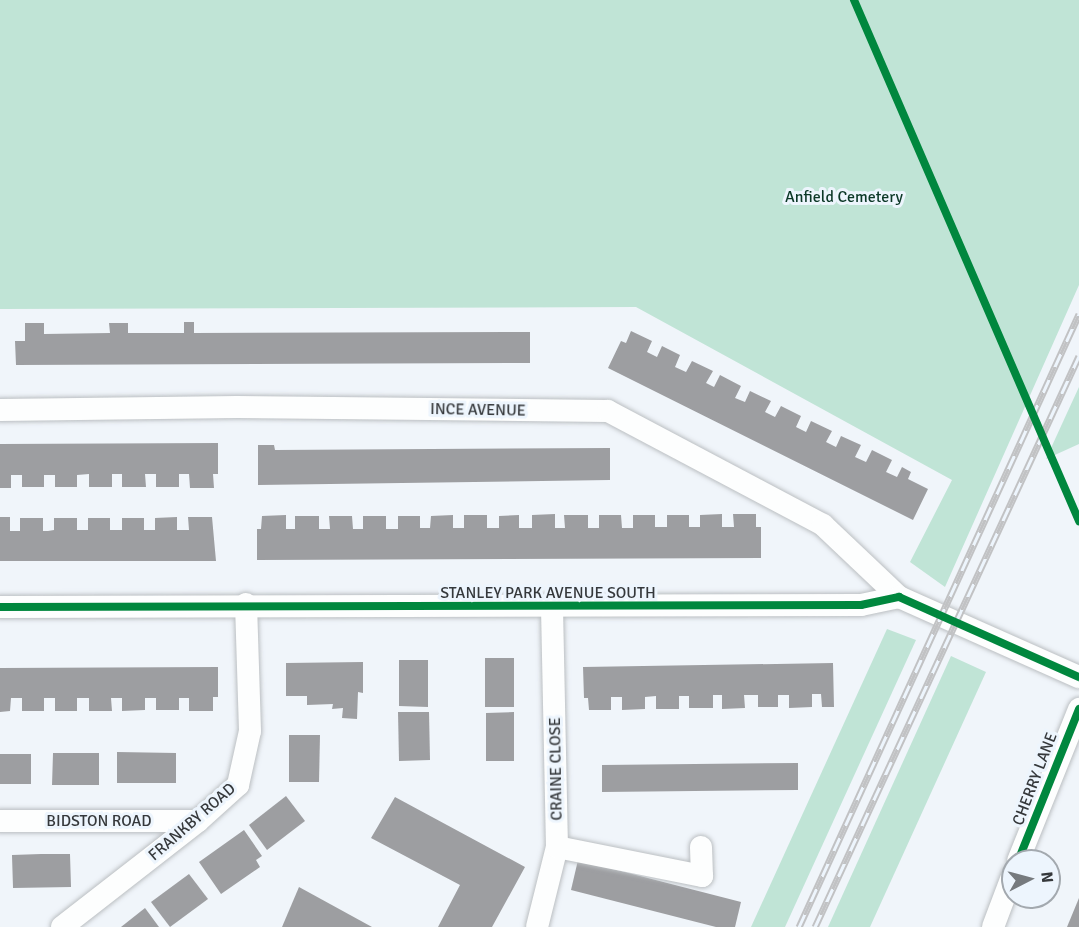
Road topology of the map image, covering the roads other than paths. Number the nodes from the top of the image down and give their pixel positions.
1 (0, 410) edge
2 (899, 597) junction
3 (246, 604) junction
4 (0, 607) edge
5 (552, 608) junction
6 (1079, 677) edge
7 (1079, 709) edge
8 (0, 821) edge
9 (198, 821) junction
10 (557, 847) junction
11 (701, 847) dead end
12 (1023, 849) edge
13 (1001, 906) edge
14 (62, 927) edge
15 (537, 927) edge
16 (993, 927) edge

1 - 2 street, INCE AVENUE
2 - 5 street, STANLEY PARK AVENUE SOUTH
2 - 6 street
3 - 4 street, STANLEY PARK AVENUE SOUTH
3 - 5 street, STANLEY PARK AVENUE SOUTH
3 - 9 street, FRANKBY ROAD
5 - 10 street, CRAINE CLOSE
7 - 12 street, CHERRY LANE
8 - 9 street, BIDSTON ROAD
9 - 14 street, FRANKBY ROAD
10 - 11 street
10 - 15 street, CRAINE CLOSE
13 - 16 street

